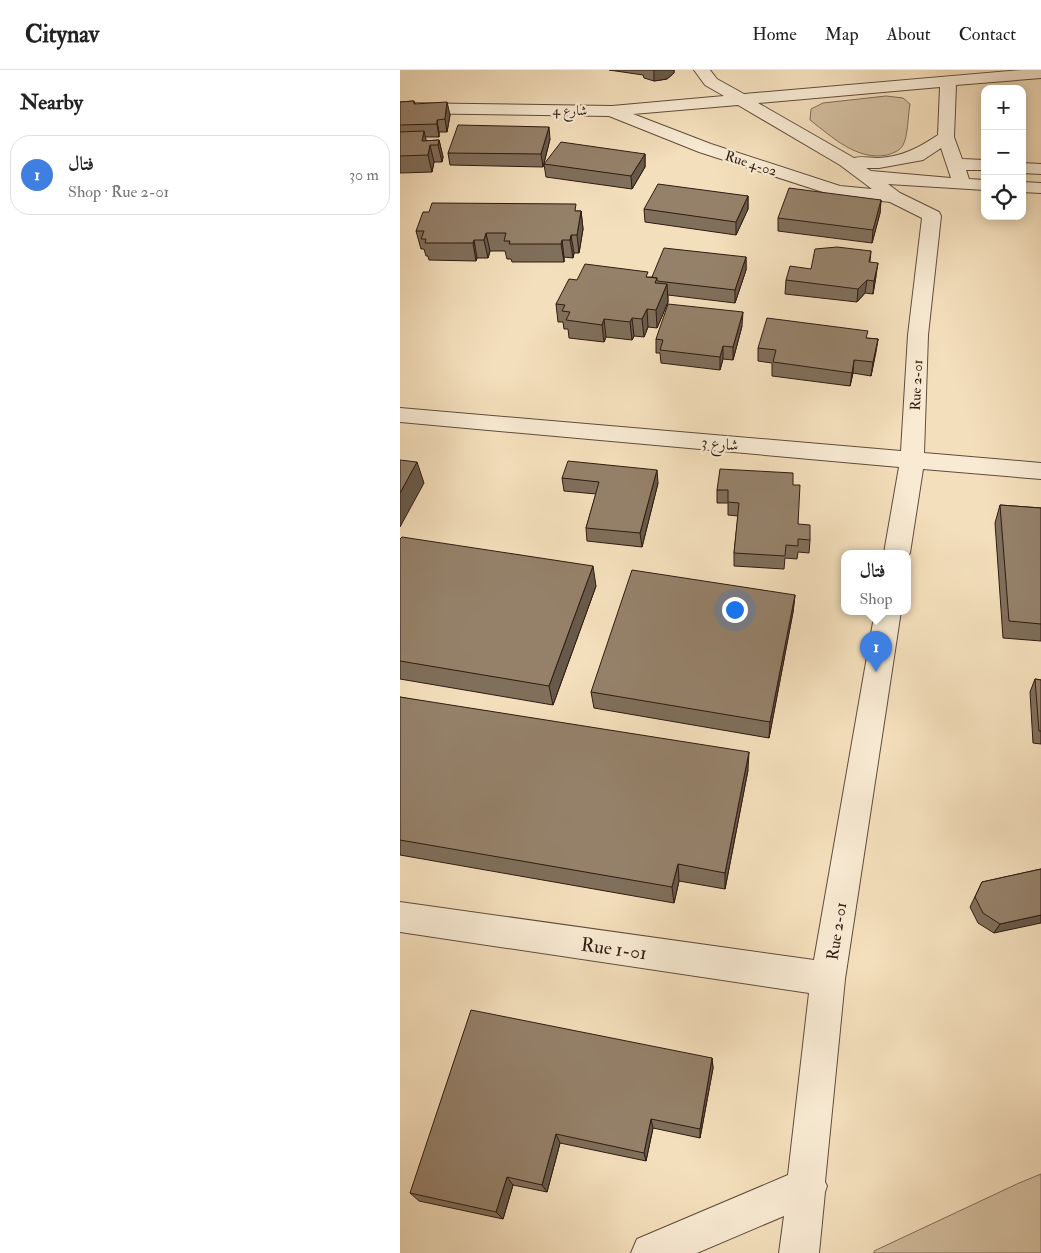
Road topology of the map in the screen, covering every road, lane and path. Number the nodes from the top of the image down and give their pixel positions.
1 (702, 70) edge
2 (1041, 73) edge
3 (948, 81) junction
4 (739, 99) junction
5 (400, 108) edge
6 (612, 111) junction
7 (946, 137) junction
8 (846, 160) junction
9 (956, 164) junction
10 (981, 165) edge
11 (1026, 168) edge
12 (1041, 169) edge
13 (865, 175) junction
14 (962, 184) junction
15 (981, 185) edge
16 (1026, 187) edge
17 (1041, 188) edge
18 (894, 197) junction
19 (932, 216) junction
20 (400, 415) edge
21 (912, 461) junction
22 (1041, 471) edge
23 (897, 550) edge
24 (887, 615) edge
25 (400, 917) edge
26 (828, 979) junction
27 (808, 1186) junction
28 (651, 1253) edge
29 (799, 1253) edge

1 - 4 street
2 - 3 street, شارع 4
3 - 4 street, شارع 4
3 - 7 street
4 - 6 street, شارع 4
4 - 8 street
5 - 6 street, شارع 4
6 - 18 street, Rue 4-02
7 - 8 street
7 - 9 street
8 - 13 street
9 - 10 street
9 - 14 street
11 - 12 street
13 - 14 street
13 - 18 street
14 - 15 street
14 - 19 street
16 - 17 street
18 - 19 street
19 - 21 street, Rue 2-01
20 - 21 street, شارع 3
21 - 22 street, شارع 3
21 - 23 street, Rue 2-01
24 - 26 street, Rue 2-01
25 - 26 street, Rue 1-01
26 - 27 street, Rue 2-01
27 - 28 street
27 - 29 street, Rue 2-01

